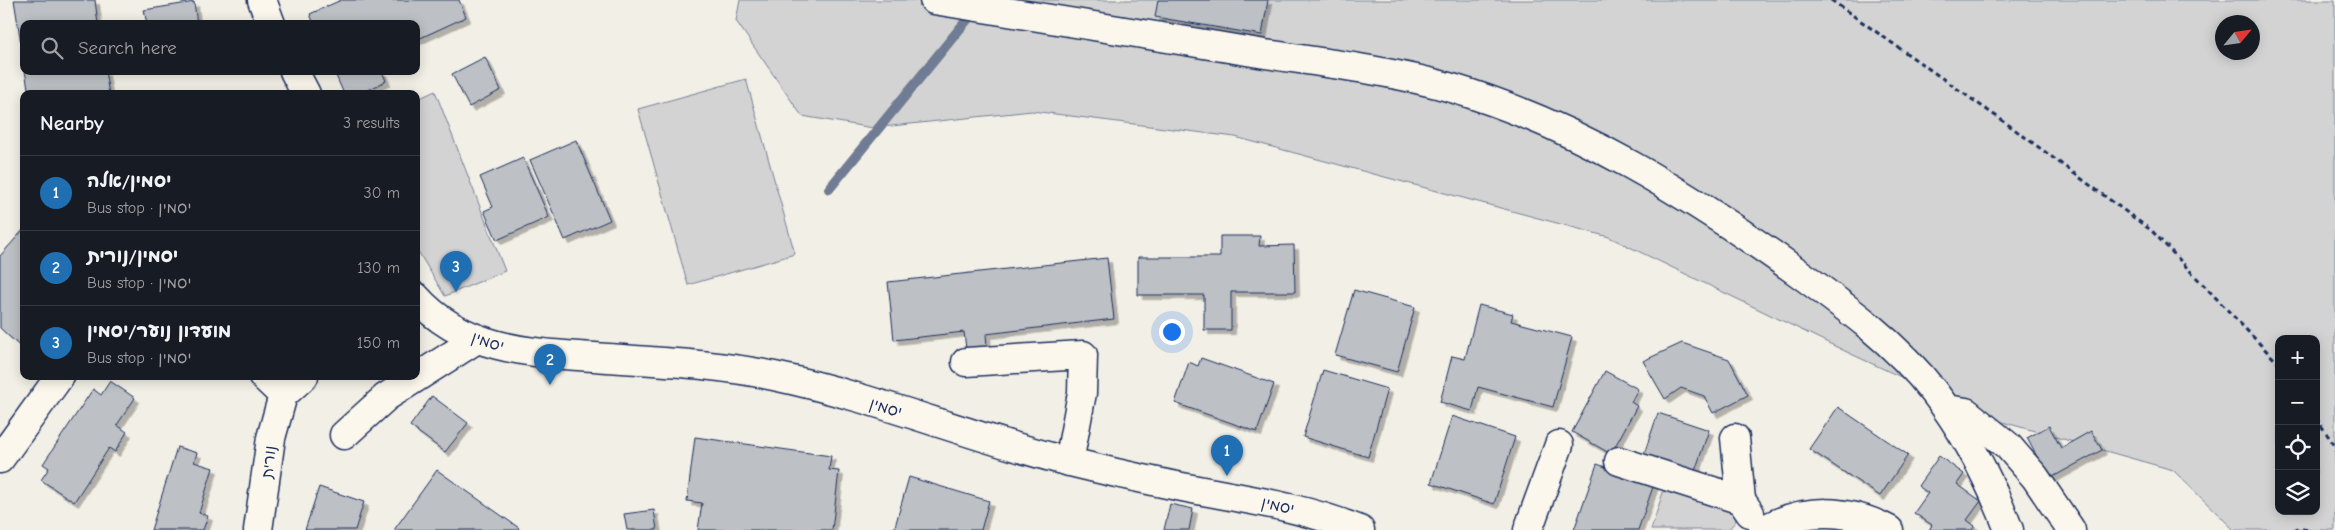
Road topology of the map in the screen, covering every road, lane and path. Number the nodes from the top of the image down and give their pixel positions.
1 (262, 0) edge
2 (934, 0) edge
3 (1831, 0) edge
4 (270, 20) edge
5 (296, 75) edge
6 (304, 90) edge
7 (420, 304) edge
8 (477, 339) junction
9 (2275, 360) edge
10 (966, 362) dead end
11 (420, 375) edge
12 (57, 380) edge
13 (267, 380) edge
14 (300, 380) edge
15 (413, 380) edge
16 (283, 395) junction
17 (1947, 409) junction
18 (2320, 424) edge
19 (344, 434) dead end
20 (1735, 438) dead end
21 (1559, 445) dead end
22 (2335, 446) edge
23 (0, 460) edge
24 (1069, 462) junction
25 (1620, 462) dead end
26 (1741, 500) junction
27 (258, 530) edge
28 (1360, 530) edge
29 (1528, 530) edge
30 (1762, 530) edge
31 (1889, 530) edge
32 (2009, 530) edge
33 (2071, 530) edge
34 (2294, 530) edge
35 (2309, 530) edge

1 - 4 street
2 - 17 street
3 - 9 path
5 - 6 street
7 - 8 street, יסמין
8 - 11 street
8 - 24 street, יסמין
10 - 24 street
12 - 23 street
13 - 16 street
14 - 16 street
15 - 19 street
16 - 27 street, נורית
17 - 32 street
17 - 33 street
18 - 22 path
20 - 26 street
21 - 29 street
24 - 28 street, יסמין
25 - 26 street
26 - 30 street
30 - 31 street
34 - 35 path

